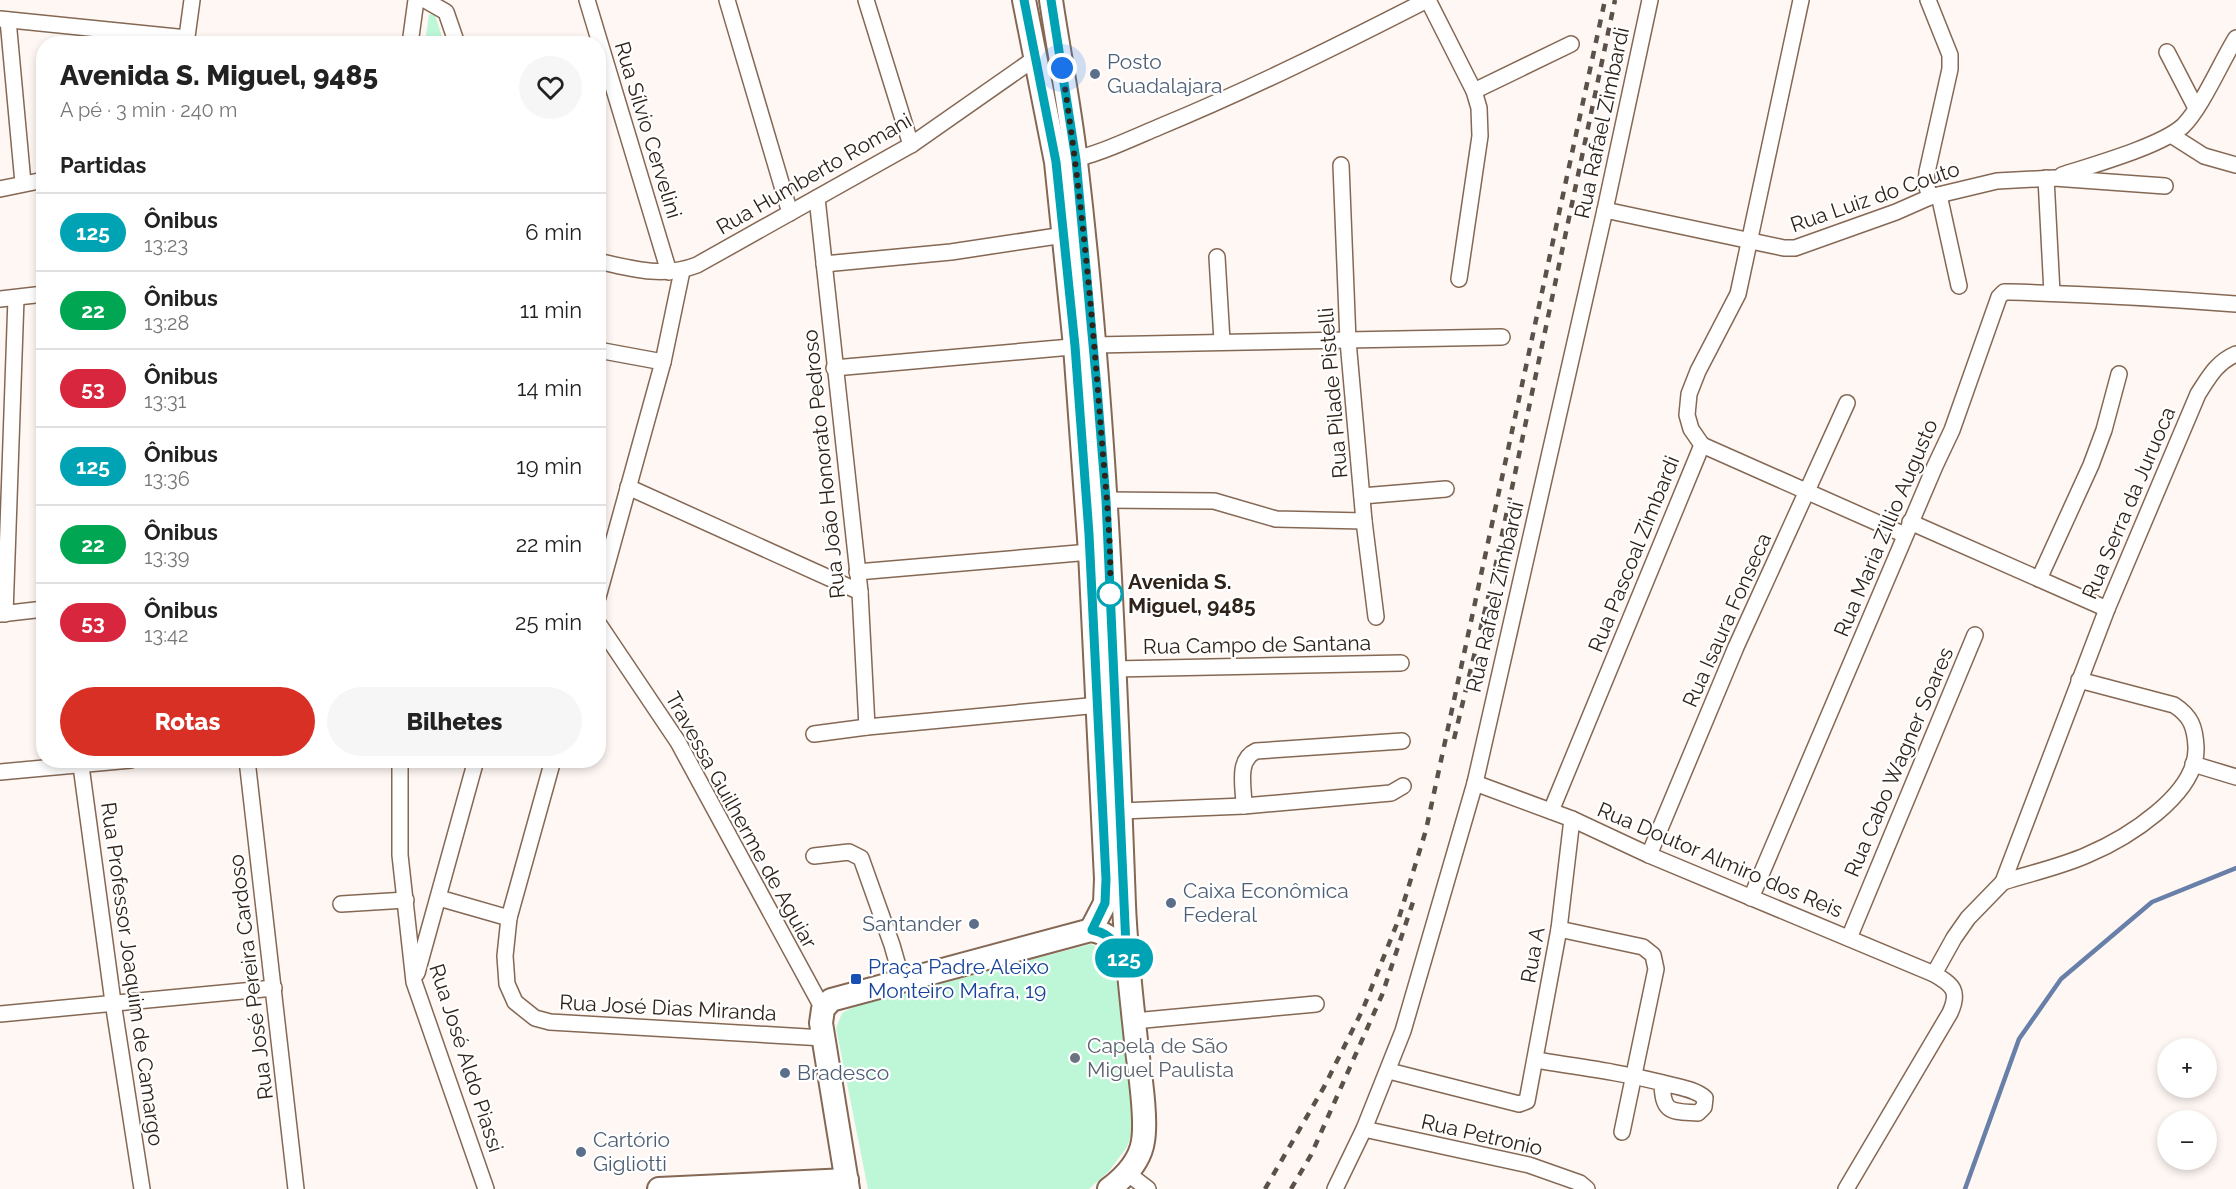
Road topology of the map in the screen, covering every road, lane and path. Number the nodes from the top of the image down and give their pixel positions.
1 (192, 0) edge
2 (416, 0) edge
3 (425, 0) edge
4 (587, 0) edge
5 (727, 0) edge
6 (866, 0) edge
7 (1024, 0) edge
8 (1051, 0) edge
9 (1427, 0) edge
10 (1650, 0) edge
11 (1801, 0) edge
12 (1928, 0) edge
13 (4, 19) edge
14 (145, 36) edge
15 (188, 36) edge
16 (411, 36) edge
17 (454, 36) edge
18 (599, 36) edge
19 (2236, 38) edge
20 (1571, 44) dead end
21 (2167, 52) dead end
22 (606, 58) edge
23 (1034, 59) junction
24 (1474, 91) junction
25 (2196, 108) junction
26 (2171, 135) junction
27 (911, 145) junction
28 (1066, 161) junction
29 (1341, 165) dead end
30 (2236, 165) edge
31 (2050, 178) junction
32 (36, 181) edge
33 (23, 183) junction
34 (2165, 186) dead end
35 (0, 189) edge
36 (1934, 196) junction
37 (817, 198) junction
38 (1605, 210) junction
39 (790, 213) junction
40 (1064, 235) junction
41 (1749, 240) junction
42 (1217, 257) dead end
43 (606, 263) edge
44 (824, 264) junction
45 (676, 272) junction
46 (1459, 279) dead end
47 (1959, 286) dead end
48 (2052, 293) junction
49 (33, 298) edge
50 (0, 299) edge
51 (2236, 304) edge
52 (1502, 337) dead end
53 (1222, 341) junction
54 (1348, 341) junction
55 (1085, 345) junction
56 (606, 351) edge
57 (2236, 354) edge
58 (663, 362) junction
59 (834, 368) junction
60 (2119, 374) dead end
61 (1847, 403) dead end
62 (1702, 445) junction
63 (628, 487) junction
64 (1446, 489) dead end
65 (1807, 493) junction
66 (1362, 496) junction
67 (1106, 500) junction
68 (1364, 521) junction
69 (1908, 529) junction
70 (1090, 552) junction
71 (606, 568) edge
72 (857, 572) junction
73 (2039, 579) junction
74 (860, 592) junction
75 (2107, 609) junction
76 (36, 610) edge
77 (2, 614) edge
78 (1376, 617) dead end
79 (606, 635) edge
80 (1974, 635) dead end
81 (1401, 663) dead end
82 (1114, 669) junction
83 (2079, 680) junction
84 (1099, 705) junction
85 (867, 727) junction
86 (814, 734) dead end
87 (1402, 741) dead end
88 (2193, 764) junction
89 (54, 768) edge
90 (81, 768) edge
91 (248, 768) edge
92 (400, 768) edge
93 (474, 768) edge
94 (551, 768) edge
95 (0, 772) edge
96 (2236, 777) edge
97 (1475, 783) junction
98 (1403, 786) dead end
99 (1244, 806) junction
100 (1121, 811) junction
101 (1551, 811) junction
102 (1572, 819) junction
103 (1649, 855) junction
104 (814, 856) dead end
105 (2003, 882) junction
106 (439, 898) junction
107 (1751, 898) junction
108 (406, 900) junction
109 (341, 904) dead end
110 (509, 918) junction
111 (1559, 929) junction
112 (1092, 930) junction
113 (1849, 938) junction
114 (1127, 969) junction
115 (1940, 978) junction
116 (902, 980) junction
117 (414, 982) junction
118 (274, 988) junction
119 (113, 1002) junction
120 (1316, 1004) dead end
121 (823, 1009) junction
122 (0, 1014) edge
123 (1134, 1021) junction
124 (824, 1038) junction
125 (1535, 1060) junction
126 (1389, 1071) junction
127 (1632, 1075) junction
128 (1662, 1083) dead end
129 (1364, 1129) junction
130 (1622, 1132) dead end
131 (1127, 1173) junction
132 (848, 1185) edge
133 (142, 1189) edge
134 (296, 1189) edge
135 (486, 1189) edge
136 (659, 1189) edge
137 (1109, 1189) edge
138 (1148, 1189) edge
139 (1335, 1189) edge
140 (1587, 1189) edge
141 (1846, 1189) edge

1 - 15 street
2 - 16 street
3 - 17 street
4 - 18 street, Rua Sílvio Cervelini
5 - 39 street
6 - 27 street
7 - 23 main road
8 - 28 main road
9 - 24 street
9 - 28 street
10 - 38 street, Rua Rafael Zimbardi
11 - 41 street, Rua Pascoal Zimbardi
12 - 36 street
13 - 14 street
13 - 33 street
19 - 25 street
20 - 24 street
21 - 25 street
22 - 45 street, Rua Sílvio Cervelini
23 - 27 street, Rua Humberto Romani
23 - 28 main road
24 - 46 street
25 - 26 street
26 - 30 street
26 - 31 street
27 - 37 street, Rua Humberto Romani
28 - 40 main road
28 - 55 main road
29 - 54 street, Rua Pilade Pistelli
31 - 34 street
31 - 36 street, Rua Luiz do Couto
31 - 48 street
32 - 33 street
33 - 35 street
36 - 41 street, Rua Luiz do Couto
36 - 47 street
37 - 39 street, Rua Humberto Romani
37 - 44 street, Rua João Honorato Pedroso
38 - 41 street, Rua Luiz do Couto
38 - 97 street, Rua Rafael Zimbardi
39 - 45 street, Rua Humberto Romani
40 - 44 street
40 - 55 main road
41 - 62 street, Rua Pascoal Zimbardi
42 - 53 street
43 - 45 street, Rua Humberto Romani
44 - 59 street, Rua João Honorato Pedroso
45 - 58 street
48 - 51 street, Rua Maria Zillio Augusto
48 - 69 street, Rua Maria Zillio Augusto
49 - 50 street
49 - 77 street
52 - 54 street
53 - 54 street
53 - 55 street
54 - 66 street, Rua Pilade Pistelli
55 - 59 street
55 - 67 main road
55 - 70 main road
56 - 58 street
57 - 75 street, Rua Serra da Juruoca
58 - 63 street
59 - 72 street, Rua João Honorato Pedroso
60 - 73 street
61 - 65 street, Rua Isaura Fonseca
62 - 65 street
62 - 101 street, Rua Pascoal Zimbardi
63 - 71 street
63 - 74 street
64 - 66 street
65 - 69 street
65 - 103 street, Rua Isaura Fonseca
66 - 68 street, Rua Pilade Pistelli
67 - 68 street
67 - 82 main road
68 - 78 street, Rua Pilade Pistelli
69 - 73 street
69 - 107 street, Rua Maria Zillio Augusto
70 - 72 street
70 - 84 main road
72 - 74 street, Rua João Honorato Pedroso
73 - 75 street
74 - 85 street, Rua João Honorato Pedroso
75 - 83 street, Rua Serra da Juruoca
76 - 77 street
79 - 121 street, Travessa Guilherme de Aguiar
80 - 113 street, Rua Cabo Wagner Soares
81 - 82 street, Rua Campo de Santana
82 - 100 main road
83 - 88 street
83 - 105 street, Rua Serra da Juruoca
84 - 85 street
84 - 112 main road
85 - 86 street
87 - 99 street
88 - 96 street
88 - 105 street
89 - 95 street
90 - 119 street, Rua Professor Joaquim de Camargo
91 - 118 street, Rua José Pereira Cardoso
92 - 108 street, Rua José Aldo Piassi
93 - 106 street
94 - 110 street, Rua José Dias Miranda
97 - 101 street, Rua Doutor Almiro dos Reis
97 - 126 street, Rua Rafael Zimbardi
98 - 99 street
99 - 100 street
100 - 114 main road
101 - 102 street, Rua Doutor Almiro dos Reis
102 - 103 street, Rua Doutor Almiro dos Reis
102 - 111 street, Rua A
103 - 107 street, Rua Doutor Almiro dos Reis
104 - 116 street
105 - 115 street
106 - 110 street
106 - 117 street
107 - 113 street, Rua Doutor Almiro dos Reis
108 - 109 street
108 - 117 street, Rua José Aldo Piassi
110 - 124 street, Rua José Dias Miranda
111 - 125 street, Rua A
111 - 127 street
112 - 114 main road
112 - 116 main road
113 - 115 street, Rua Doutor Almiro dos Reis
114 - 123 main road
115 - 141 street
116 - 121 main road
117 - 135 street, Rua José Aldo Piassi
118 - 119 street
118 - 134 street, Rua José Pereira Cardoso
119 - 122 street
119 - 133 street, Rua Professor Joaquim de Camargo
120 - 123 street
121 - 124 main road
123 - 131 main road
124 - 132 main road
125 - 126 street, Rua A
125 - 127 street
126 - 129 street, Rua Rafael Zimbardi
127 - 128 street
127 - 130 street
129 - 139 street, Rua Rafael Zimbardi
129 - 140 street, Rua Petronio
131 - 137 main road
131 - 138 street
132 - 136 main road

